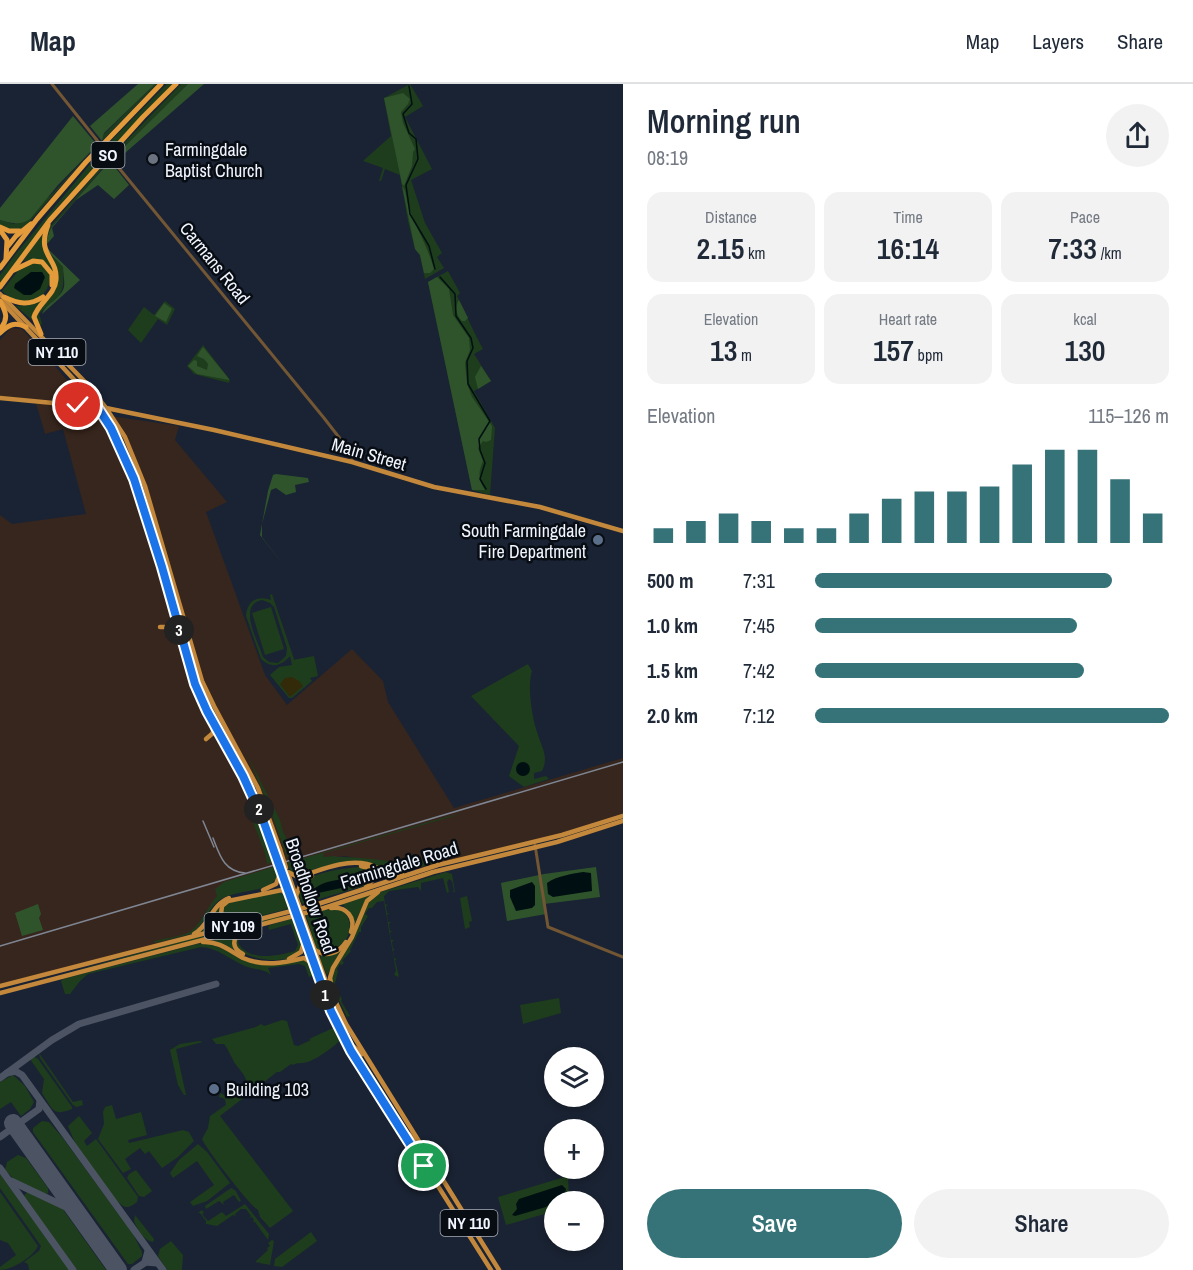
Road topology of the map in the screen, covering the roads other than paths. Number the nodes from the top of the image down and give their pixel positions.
1 (52, 84) edge
2 (161, 84) edge
3 (176, 84) edge
4 (37, 219) junction
5 (50, 220) junction
6 (0, 228) edge
7 (22, 231) junction
8 (8, 246) junction
9 (5, 261) junction
10 (0, 268) edge
11 (13, 271) junction
12 (0, 287) edge
13 (1, 298) edge
14 (26, 327) junction
15 (0, 331) edge
16 (40, 334) junction
17 (0, 398) edge
18 (98, 408) junction
19 (106, 408) junction
20 (352, 462) junction
21 (623, 531) edge
22 (160, 627) dead end
23 (180, 636) junction
24 (211, 719) junction
25 (206, 739) dead end
26 (623, 816) edge
27 (623, 821) edge
28 (535, 844) junction
29 (278, 851) junction
30 (482, 854) junction
31 (453, 867) junction
32 (285, 870) junction
33 (419, 871) junction
34 (389, 886) junction
35 (348, 895) junction
36 (294, 897) junction
37 (285, 912) junction
38 (308, 912) junction
39 (301, 918) junction
40 (251, 927) junction
41 (305, 936) junction
42 (180, 940) junction
43 (194, 942) junction
44 (315, 950) junction
45 (623, 957) edge
46 (316, 969) junction
47 (54, 972) junction
48 (57, 978) junction
49 (0, 986) edge
50 (0, 993) edge
51 (337, 1006) junction
52 (350, 1031) junction
53 (348, 1045) junction
54 (368, 1060) junction
55 (404, 1134) junction
56 (440, 1175) junction
57 (491, 1270) edge
58 (499, 1270) edge

1 - 20 street, Carmans Road, bridge
2 - 4 highway, SO
3 - 5 highway, SO
4 - 7 highway
4 - 9 highway, SO
5 - 11 highway, SO
5 - 16 highway
6 - 7 highway
6 - 8 highway
7 - 8 highway
8 - 9 highway
9 - 10 highway, SO
11 - 12 highway, SO
11 - 13 highway
13 - 14 main road, NY 110
13 - 15 highway
13 - 16 main road, NY 110
14 - 15 highway
14 - 18 main road, NY 110
16 - 19 main road, NY 110
17 - 18 main road, Main Street
18 - 19 main road, Main Street
18 - 23 main road, Broadhollow Road / NY 110
19 - 20 main road, Main Street
19 - 29 main road, Broadhollow Road / NY 110
20 - 21 main road, Main Street
22 - 23 main road
23 - 24 main road, Broadhollow Road / NY 110
24 - 25 main road
24 - 29 main road, Broadhollow Road / NY 110
26 - 28 main road, Farmingdale Road / NY 109
27 - 28 main road, Farmingdale Road / NY 109
28 - 30 main road, Farmingdale Road / NY 109
28 - 31 main road, Farmingdale Road / NY 109
28 - 45 street
29 - 32 main road, Broadhollow Road / NY 110, bridge
30 - 31 main road
30 - 33 main road, Farmingdale Road / NY 109
31 - 34 main road, Farmingdale Road / NY 109
32 - 33 main road
32 - 36 main road, Broadhollow Road / NY 110
32 - 42 main road
33 - 35 main road, Farmingdale Road / NY 109
34 - 38 main road, Farmingdale Road / NY 109
34 - 51 main road
35 - 36 main road
35 - 37 main road, Farmingdale Road / NY 109
36 - 37 main road
36 - 39 main road, Broadhollow Road / NY 110, bridge
37 - 42 main road, Farmingdale Road / NY 109
38 - 40 main road, Farmingdale Road / NY 109
38 - 44 main road
39 - 41 main road, Broadhollow Road / NY 110
39 - 44 main road, Broadhollow Road / NY 110
40 - 41 main road
40 - 43 main road, Farmingdale Road / NY 109
41 - 46 main road, Broadhollow Road / NY 110
42 - 47 main road, Farmingdale Road / NY 109
43 - 46 main road
43 - 48 main road, Farmingdale Road / NY 109
44 - 51 main road, Broadhollow Road / NY 110
46 - 53 main road, Broadhollow Road / NY 110
47 - 48 main road
47 - 49 main road, Farmingdale Road / NY 109
48 - 50 main road, Farmingdale Road / NY 109
51 - 52 main road, Broadhollow Road / NY 110
52 - 53 main road
52 - 54 main road, Broadhollow Road / NY 110
53 - 54 main road
53 - 55 main road, Broadhollow Road / NY 110
54 - 56 main road, Broadhollow Road / NY 110
55 - 56 main road
55 - 57 main road, NY 110
56 - 58 main road, Broadhollow Road / NY 110

